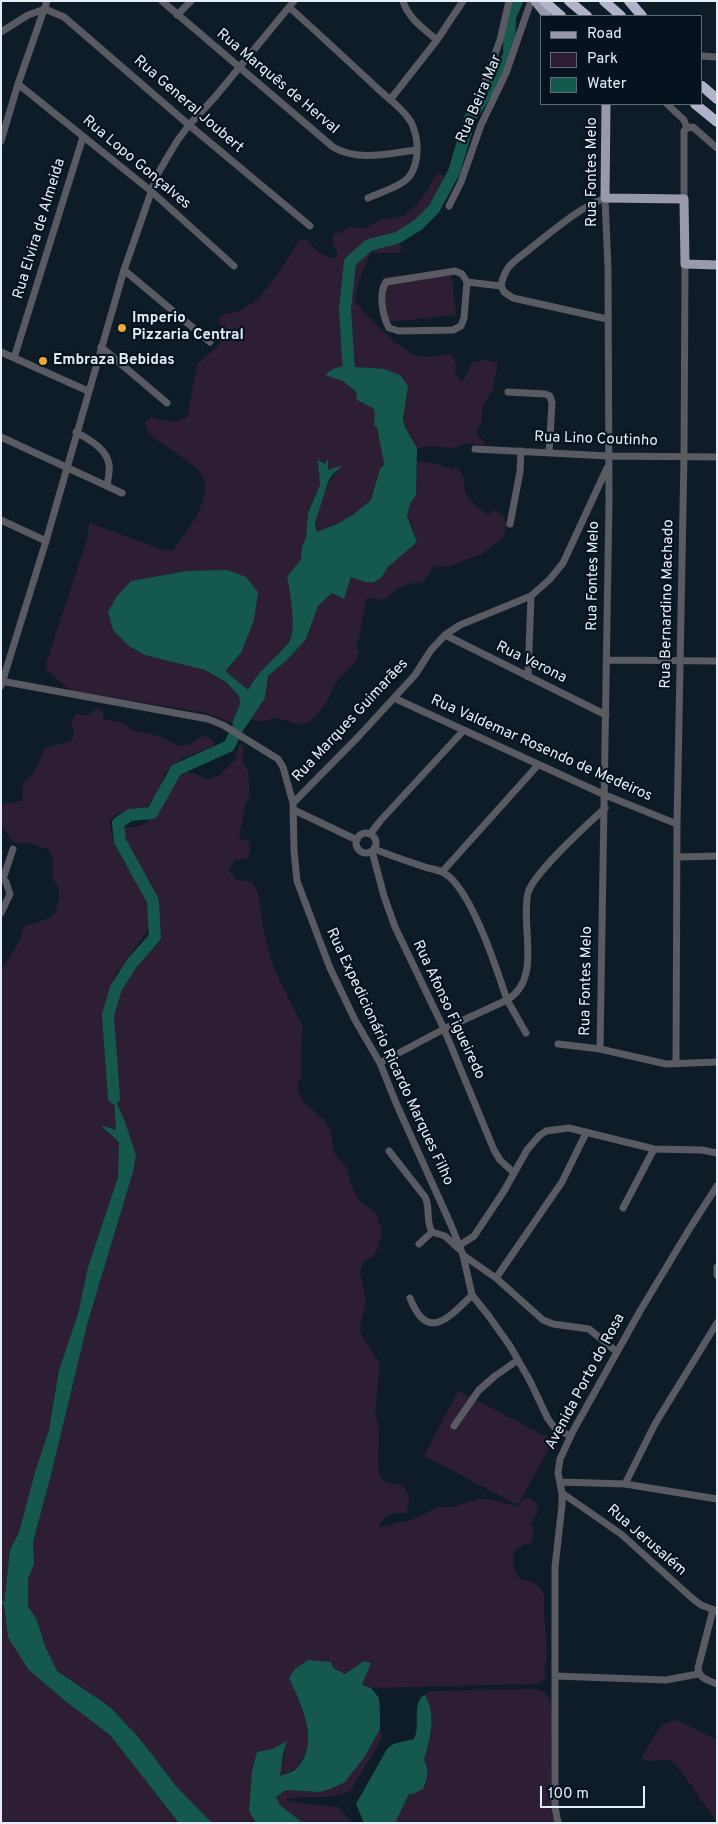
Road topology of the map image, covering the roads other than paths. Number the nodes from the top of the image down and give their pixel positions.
1 (162, 1) edge
2 (190, 1) edge
3 (403, 1) edge
4 (463, 1) edge
5 (509, 1) edge
6 (533, 1) edge
7 (544, 1) edge
8 (569, 1) edge
9 (604, 1) edge
10 (629, 1) edge
11 (291, 4) edge
12 (46, 5) edge
13 (177, 15) junction
14 (546, 15) edge
15 (560, 15) edge
16 (585, 15) edge
17 (620, 15) edge
18 (641, 15) edge
19 (1, 32) edge
20 (437, 40) junction
21 (703, 56) edge
22 (717, 57) edge
23 (239, 68) junction
24 (703, 80) edge
25 (18, 84) junction
26 (703, 87) edge
27 (717, 92) edge
28 (482, 93) dead end
29 (717, 99) edge
30 (390, 100) junction
31 (606, 105) edge
32 (669, 105) edge
33 (696, 105) edge
34 (717, 122) edge
35 (189, 125) junction
36 (688, 128) junction
37 (83, 137) junction
38 (1, 141) edge
39 (717, 148) edge
40 (417, 150) junction
41 (151, 190) junction
42 (368, 198) dead end
43 (605, 198) junction
44 (684, 199) junction
45 (449, 206) dead end
46 (310, 226) dead end
47 (685, 264) junction
48 (717, 265) edge
49 (234, 266) dead end
50 (124, 270) junction
51 (467, 282) junction
52 (501, 286) junction
53 (607, 318) junction
54 (210, 342) dead end
55 (101, 347) junction
56 (1, 352) edge
57 (14, 358) junction
58 (88, 391) junction
59 (508, 392) dead end
60 (167, 403) dead end
61 (76, 432) junction
62 (1, 437) edge
63 (475, 450) dead end
64 (521, 451) junction
65 (550, 453) junction
66 (608, 456) junction
67 (684, 456) junction
68 (717, 457) edge
69 (66, 466) junction
70 (608, 466) junction
71 (107, 486) junction
72 (122, 493) dead end
73 (1, 520) edge
74 (510, 524) dead end
75 (46, 541) junction
76 (531, 596) junction
77 (445, 635) junction
78 (607, 660) junction
79 (717, 661) edge
80 (681, 662) junction
81 (528, 677) junction
82 (2, 683) edge
83 (394, 698) junction
84 (606, 715) junction
85 (463, 731) junction
86 (538, 765) junction
87 (605, 795) junction
88 (294, 806) junction
89 (605, 808) junction
90 (677, 824) junction
91 (370, 834) junction
92 (357, 840) junction
93 (13, 849) dead end
94 (373, 850) junction
95 (717, 856) edge
96 (678, 857) junction
97 (442, 872) junction
98 (2, 878) edge
99 (1, 913) edge
100 (507, 1000) junction
101 (444, 1029) junction
102 (526, 1033) dead end
103 (558, 1044) dead end
104 (600, 1049) junction
105 (717, 1062) edge
106 (380, 1063) junction
107 (676, 1064) junction
108 (586, 1133) junction
109 (654, 1149) junction
110 (389, 1151) dead end
111 (717, 1153) edge
112 (514, 1172) junction
113 (717, 1186) edge
114 (623, 1208) dead end
115 (432, 1232) junction
116 (419, 1244) dead end
117 (461, 1250) junction
118 (717, 1267) edge
119 (717, 1275) edge
120 (496, 1278) junction
121 (472, 1295) junction
122 (410, 1298) dead end
123 (717, 1323) edge
124 (617, 1352) junction
125 (518, 1360) junction
126 (454, 1426) dead end
127 (570, 1436) junction
128 (560, 1482) junction
129 (625, 1484) junction
130 (562, 1493) junction
131 (717, 1499) edge
132 (715, 1611) edge
133 (698, 1674) junction
134 (555, 1676) junction
135 (717, 1684) edge
136 (558, 1823) edge

1 - 13 street, Rua Marquês de Herval
2 - 13 street
3 - 20 street
4 - 20 street
5 - 28 street
6 - 14 main road
6 - 45 street, Rua Beira Mar
7 - 15 highway
8 - 16 highway
9 - 17 highway
10 - 18 highway
11 - 23 street
11 - 30 street
12 - 19 street
12 - 25 street
12 - 35 street, Rua General Joubert
13 - 23 street, Rua Marquês de Herval
20 - 30 street
21 - 22 street
23 - 35 street
23 - 40 street, Rua Marquês de Herval
24 - 27 highway
25 - 37 street, Rua Lopo Gonçalves
25 - 38 street
26 - 29 highway
30 - 40 street
31 - 43 main road, Rua Fontes Melo
32 - 36 street
33 - 34 highway
35 - 41 street
35 - 46 street, Rua General Joubert
36 - 39 street
36 - 44 street, Rua Bernardino Machado
37 - 41 street, Rua Lopo Gonçalves
37 - 57 street, Rua Elvira de Almeida
40 - 42 street
41 - 49 street, Rua Lopo Gonçalves
41 - 50 street
43 - 44 main road
43 - 52 street
43 - 53 street, Rua Fontes Melo
44 - 47 main road, Rua Bernardino Machado
47 - 48 main road
47 - 67 street, Rua Bernardino Machado
50 - 54 street
50 - 55 street
51 - 51 street
51 - 52 street
52 - 53 street
53 - 66 street, Rua Fontes Melo
55 - 58 street
55 - 60 street
56 - 57 street
57 - 58 street
58 - 61 street
59 - 65 street
61 - 69 street
61 - 71 street
62 - 69 street
63 - 64 street, Rua Lino Coutinho
64 - 65 street, Rua Lino Coutinho
64 - 74 street
65 - 66 street, Rua Lino Coutinho
66 - 67 street, Rua Lino Coutinho
66 - 70 street, Rua Fontes Melo
67 - 68 street, Rua Lino Coutinho
67 - 80 street, Rua Bernardino Machado
69 - 71 street
69 - 75 street
70 - 76 street, Rua Marques Guimarães
70 - 78 street, Rua Fontes Melo
71 - 72 street
73 - 75 street
75 - 82 street
76 - 77 street, Rua Marques Guimarães
76 - 81 street
77 - 81 street, Rua Verona
77 - 83 street, Rua Marques Guimarães
78 - 80 street
78 - 84 street, Rua Fontes Melo
79 - 80 street
80 - 90 street, Rua Bernardino Machado
81 - 84 street, Rua Verona
82 - 88 street, Rua Marques Guimarães
83 - 85 street, Rua Valdemar Rosendo de Medeiros
83 - 88 street, Rua Marques Guimarães
84 - 87 street, Rua Fontes Melo
85 - 86 street, Rua Valdemar Rosendo de Medeiros
85 - 91 street
86 - 87 street, Rua Valdemar Rosendo de Medeiros
86 - 97 street
87 - 89 street, Rua Fontes Melo
87 - 90 street, Rua Valdemar Rosendo de Medeiros
88 - 92 street
88 - 106 street, Rua Expedicionário Ricardo Marques Filho
89 - 100 street
89 - 104 street, Rua Fontes Melo
90 - 96 street, Rua Bernardino Machado
91 - 92 street
91 - 94 street
92 - 94 street
93 - 98 street
94 - 97 street
94 - 101 street, Rua Afonso Figueiredo
95 - 96 street
96 - 107 street, Rua Bernardino Machado
97 - 100 street
98 - 99 street
100 - 101 street
100 - 102 street
101 - 106 street
101 - 112 street, Rua Afonso Figueiredo
103 - 104 street
104 - 107 street
105 - 107 street
106 - 117 street, Rua Expedicionário Ricardo Marques Filho
108 - 109 street
108 - 112 street
108 - 120 street
109 - 111 street
109 - 114 street
110 - 115 street
112 - 117 street
113 - 124 street, Avenida Porto do Rosa
115 - 116 street
115 - 117 street
117 - 120 street
117 - 121 street, Rua Expedicionário Ricardo Marques Filho
118 - 119 street
120 - 124 street
121 - 122 street
121 - 125 street, Rua Expedicionário Ricardo Marques Filho
123 - 129 street
124 - 127 street, Avenida Porto do Rosa
125 - 126 street
125 - 127 street, Rua Expedicionário Ricardo Marques Filho
127 - 128 street, Avenida Porto do Rosa
128 - 129 street
128 - 130 street, Avenida Porto do Rosa
129 - 131 street
130 - 132 street, Rua Jerusalém
130 - 134 street, Avenida Porto do Rosa
132 - 133 street, Rua Jerusalém
133 - 134 street
133 - 135 street
134 - 136 street, Avenida Porto do Rosa

